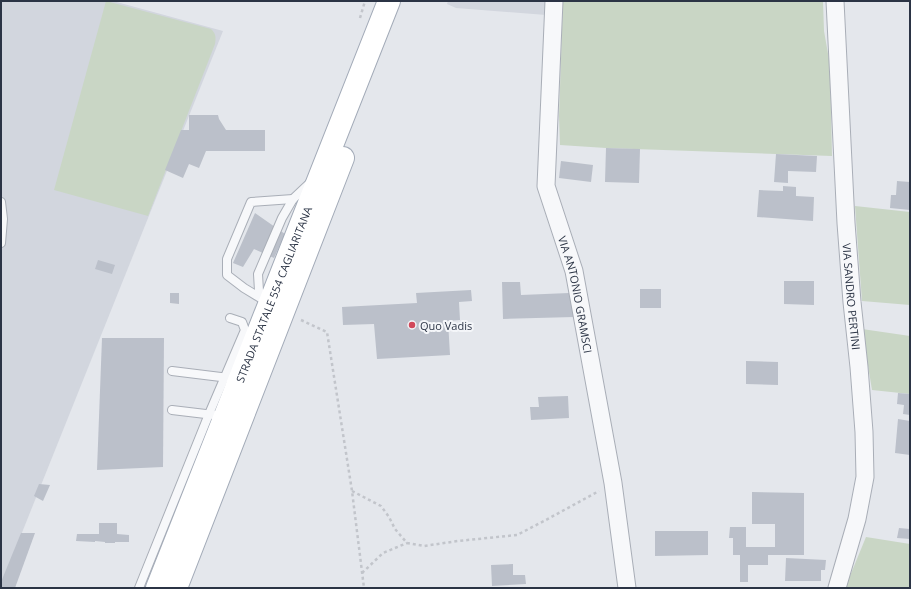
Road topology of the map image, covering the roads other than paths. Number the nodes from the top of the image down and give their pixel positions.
1 (389, 1) edge
2 (405, 1) edge
3 (554, 1) edge
4 (835, 1) edge
5 (321, 174) junction
6 (292, 199) junction
7 (1, 202) edge
8 (1, 243) edge
9 (273, 307) junction
10 (230, 318) dead end
11 (172, 371) dead end
12 (232, 378) junction
13 (172, 410) dead end
14 (217, 415) junction
15 (139, 588) edge
16 (157, 588) edge
17 (176, 588) edge
18 (627, 588) edge
19 (837, 588) edge

1 - 5 main road, STRADA STATALE 554 CAGLIARITANA
2 - 9 main road, STRADA STATALE 554 CAGLIARITANA
3 - 18 street, VIA ANTONIO GRAMSCI
4 - 19 street, VIA SANDRO PERTINI
5 - 6 lane
5 - 9 main road, STRADA STATALE 554 CAGLIARITANA
6 - 9 lane
6 - 9 lane
7 - 8 lane
9 - 12 main road, STRADA STATALE 554 CAGLIARITANA
9 - 17 main road, STRADA STATALE 554 CAGLIARITANA
10 - 12 lane
11 - 12 lane
12 - 14 main road, STRADA STATALE 554 CAGLIARITANA
13 - 14 lane
14 - 15 lane
14 - 16 main road, STRADA STATALE 554 CAGLIARITANA

